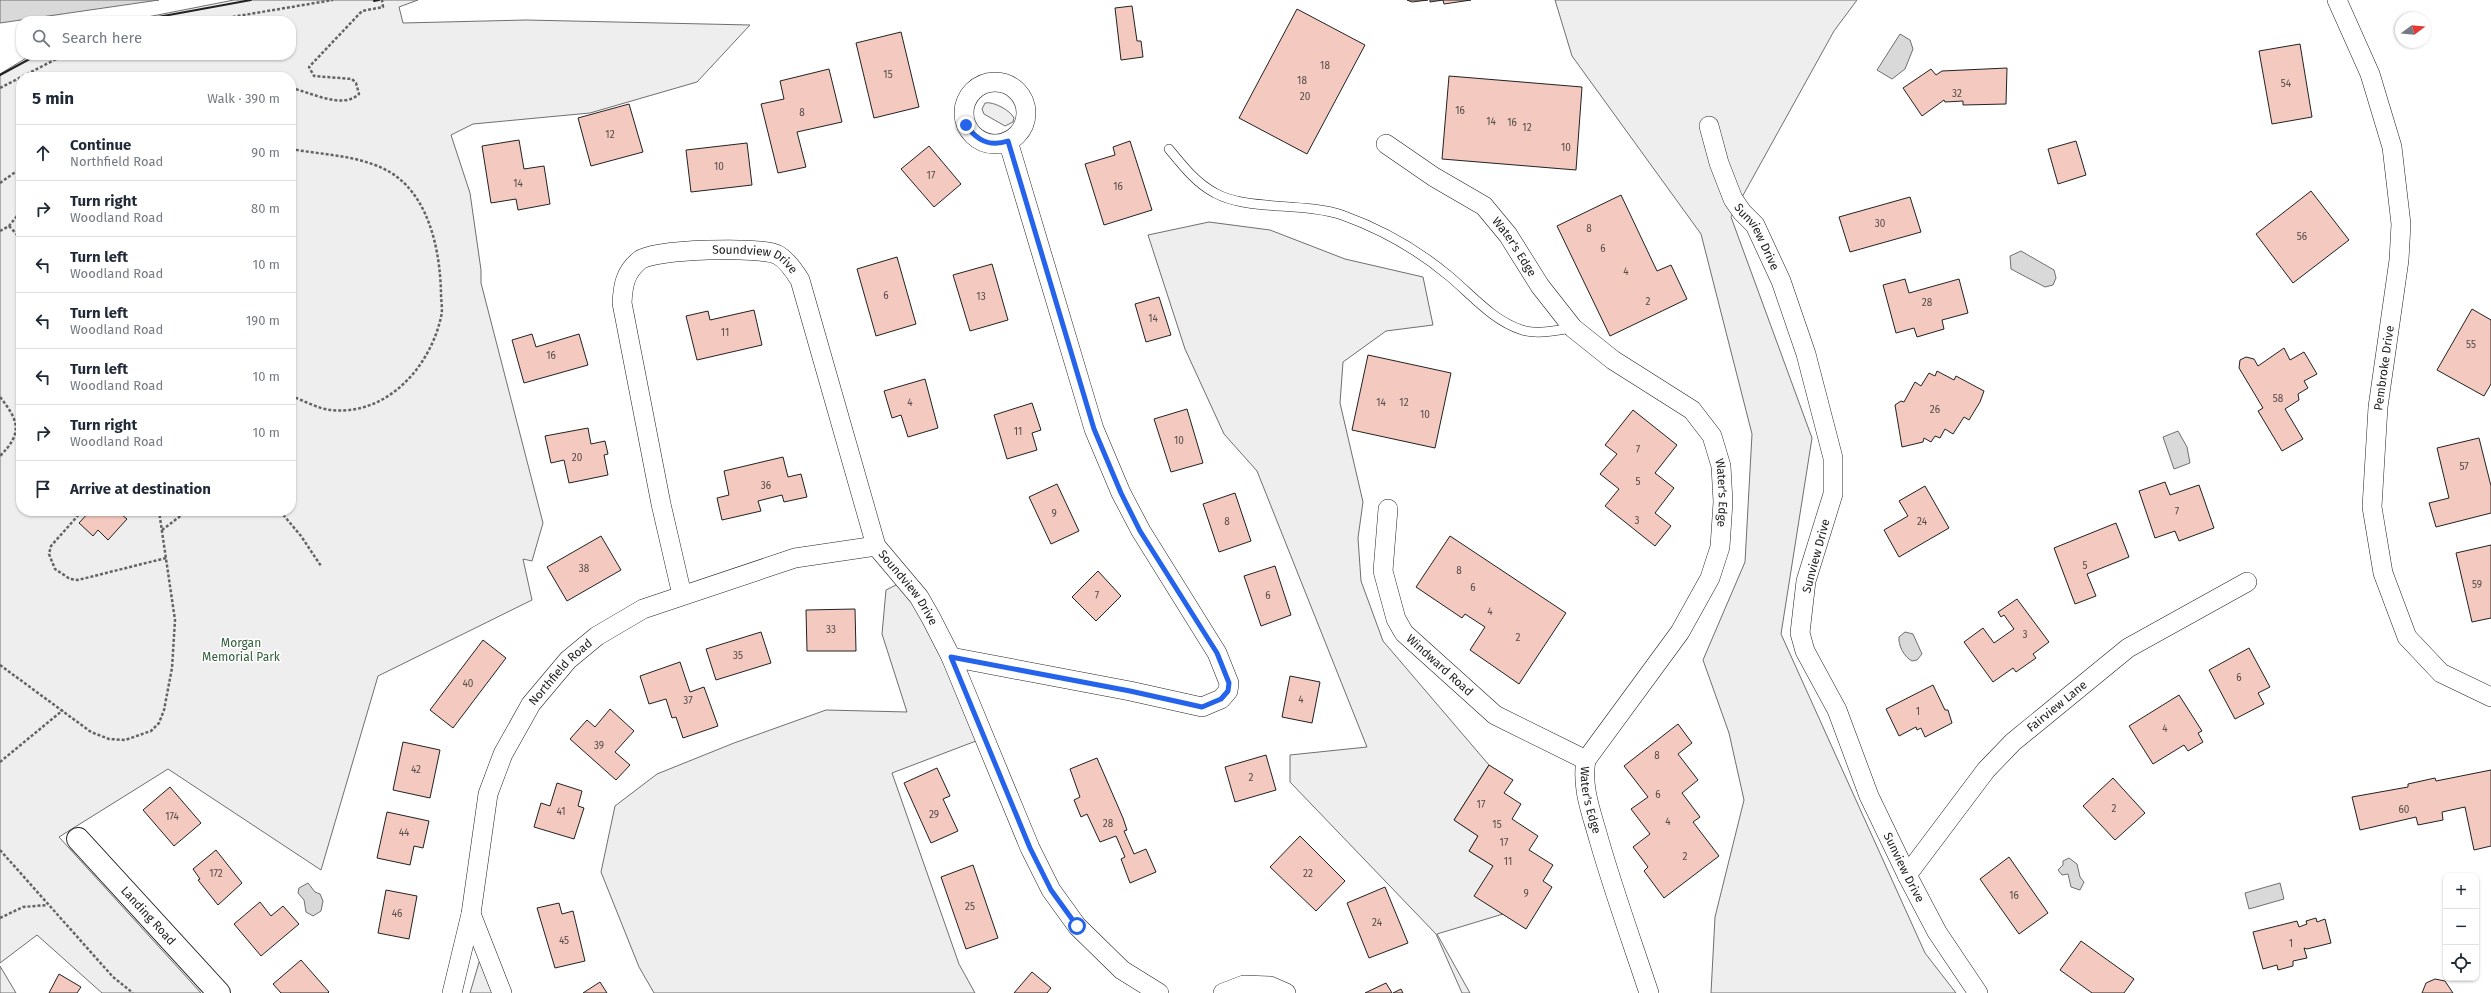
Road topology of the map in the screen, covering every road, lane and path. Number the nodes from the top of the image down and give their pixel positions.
1 (333, 0) edge
2 (382, 0) edge
3 (2337, 0) edge
4 (238, 16) edge
5 (54, 60) edge
6 (31, 72) edge
7 (16, 80) edge
8 (0, 88) edge
9 (296, 89) edge
10 (1710, 126) dead end
11 (1008, 141) dead end
12 (1386, 144) dead end
13 (1169, 149) dead end
14 (296, 150) edge
15 (16, 172) edge
16 (0, 183) edge
17 (16, 217) edge
18 (9, 226) junction
19 (0, 231) edge
20 (16, 234) edge
21 (1573, 328) junction
22 (0, 397) edge
23 (296, 398) edge
24 (0, 456) edge
25 (1388, 509) dead end
26 (78, 516) edge
27 (160, 516) edge
28 (180, 516) edge
29 (284, 516) edge
30 (162, 530) junction
31 (876, 546) junction
32 (166, 558) junction
33 (321, 566) dead end
34 (2247, 582) dead end
35 (682, 595) junction
36 (951, 657) junction
37 (0, 665) edge
38 (2491, 697) edge
39 (63, 710) junction
40 (1586, 760) junction
41 (0, 762) edge
42 (78, 839) dead end
43 (0, 850) edge
44 (1907, 875) junction
45 (47, 904) junction
46 (471, 914) junction
47 (0, 918) edge
48 (133, 993) edge
49 (218, 993) edge
50 (452, 993) edge
51 (502, 993) edge
52 (1159, 993) edge
53 (1223, 993) edge
54 (1286, 993) edge
55 (1649, 993) edge
56 (1978, 993) edge

1 - 4 path
2 - 9 path
3 - 38 street, Pembroke Drive
5 - 6 path
7 - 8 path
10 - 44 street, Sunview Drive
11 - 36 street
12 - 21 street, Water's Edge
13 - 21 lane
14 - 23 path
15 - 16 path
17 - 18 path
18 - 19 path
18 - 20 path
21 - 40 street, Water's Edge
22 - 24 path
25 - 40 street, Windward Road
26 - 32 path
27 - 30 path
28 - 30 path
29 - 33 path
30 - 32 path
31 - 35 street, Northfield Road
31 - 35 street, Soundview Drive
31 - 36 street, Soundview Drive
32 - 39 path
34 - 44 street, Fairview Lane
35 - 46 street, Northfield Road
36 - 52 street
37 - 39 path
39 - 41 path
40 - 55 street, Water's Edge
42 - 49 street, Landing Road
43 - 45 path
44 - 56 street, Sunview Drive
45 - 47 path
45 - 48 path
46 - 50 street, Northfield Road
46 - 51 street
53 - 54 street

